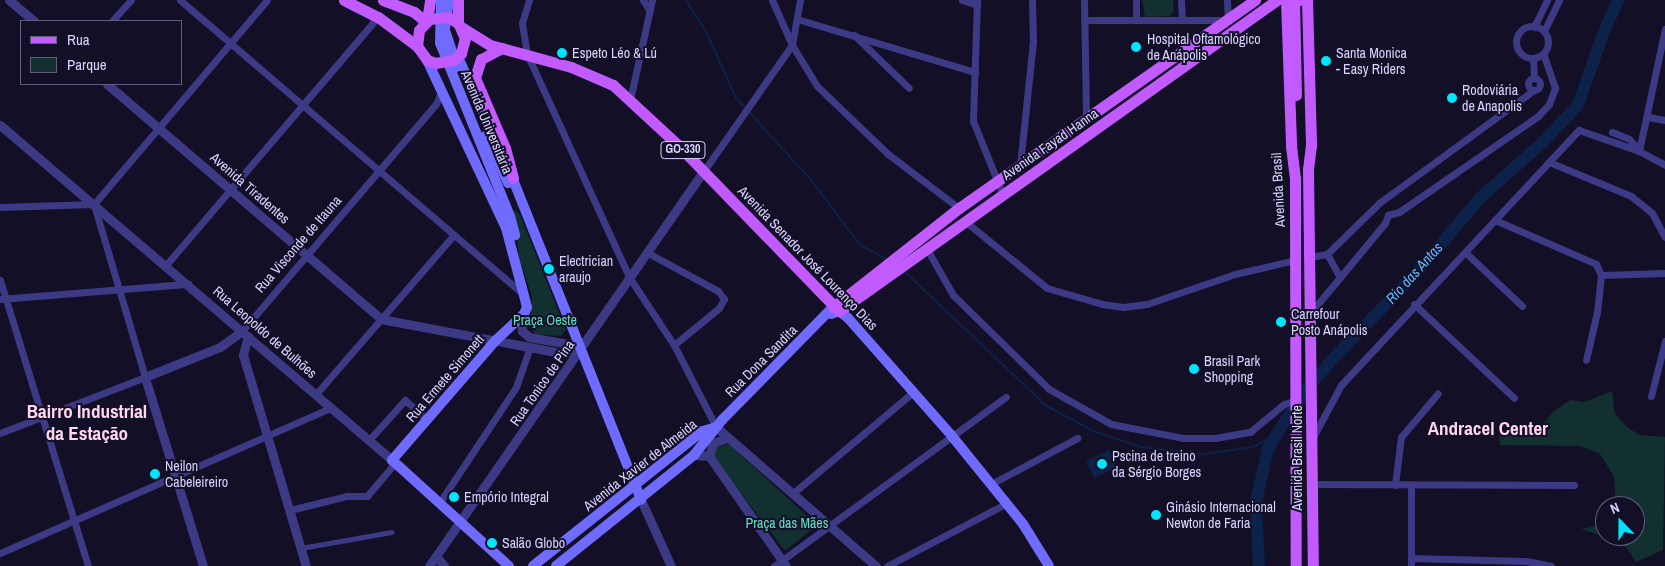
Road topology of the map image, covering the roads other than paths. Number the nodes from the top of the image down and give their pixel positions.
1 (9, 0) edge
2 (131, 0) edge
3 (180, 0) edge
4 (267, 0) edge
5 (344, 0) edge
6 (383, 0) edge
7 (430, 0) edge
8 (441, 0) edge
9 (449, 0) edge
10 (458, 0) edge
11 (529, 0) edge
12 (643, 0) edge
13 (652, 0) edge
14 (772, 0) edge
15 (800, 0) edge
16 (962, 0) edge
17 (1032, 0) edge
18 (1084, 0) edge
19 (1136, 0) edge
20 (1181, 0) edge
21 (1255, 0) edge
22 (1277, 0) edge
23 (1286, 0) edge
24 (1293, 0) edge
25 (1300, 0) edge
26 (1307, 0) edge
27 (1547, 0) edge
28 (1559, 0) edge
29 (1229, 1) edge
30 (977, 2) edge
31 (360, 4) edge
32 (650, 11) junction
33 (378, 17) junction
34 (1136, 18) junction
35 (1182, 18) junction
36 (797, 19) junction
37 (33, 20) edge
38 (113, 20) edge
39 (427, 20) junction
40 (1084, 20) junction
41 (1228, 20) junction
42 (456, 22) junction
43 (1534, 27) junction
44 (1665, 29) edge
45 (1544, 32) junction
46 (852, 33) junction
47 (230, 43) junction
48 (490, 45) junction
49 (792, 45) junction
50 (418, 46) junction
51 (502, 48) junction
52 (527, 54) junction
53 (1542, 54) junction
54 (458, 57) junction
55 (1533, 58) junction
56 (431, 62) junction
57 (975, 72) junction
58 (108, 85) edge
59 (1134, 86) junction
60 (442, 87) junction
61 (909, 88) dead end
62 (1142, 96) junction
63 (630, 100) junction
64 (302, 106) junction
65 (1648, 117) junction
66 (1086, 118) junction
67 (1665, 120) edge
68 (0, 124) edge
69 (158, 128) junction
70 (1612, 132) dead end
71 (1639, 151) junction
72 (1549, 162) junction
73 (1020, 165) junction
74 (1665, 165) edge
75 (1308, 169) junction
76 (378, 171) junction
77 (704, 172) junction
78 (513, 178) junction
79 (1295, 179) junction
80 (996, 182) junction
81 (231, 190) junction
82 (1003, 195) junction
83 (1379, 203) junction
84 (94, 204) junction
85 (0, 207) edge
86 (959, 208) junction
87 (1388, 214) junction
88 (1495, 220) junction
89 (966, 222) junction
90 (535, 231) junction
91 (453, 236) junction
92 (1665, 237) edge
93 (928, 251) junction
94 (648, 253) junction
95 (1466, 253) junction
96 (515, 254) junction
97 (1327, 254) junction
98 (307, 255) junction
99 (1310, 257) junction
100 (1295, 260) junction
101 (166, 265) junction
102 (1665, 273) edge
103 (1338, 276) junction
104 (1601, 276) junction
105 (629, 277) junction
106 (0, 280) edge
107 (188, 284) junction
108 (118, 289) junction
109 (526, 296) junction
110 (3, 299) edge
111 (1414, 304) junction
112 (1522, 306) dead end
113 (833, 311) junction
114 (1312, 311) junction
115 (521, 317) junction
116 (381, 319) junction
117 (245, 333) junction
118 (496, 340) junction
119 (1665, 341) edge
120 (674, 346) junction
121 (530, 347) junction
122 (581, 352) junction
123 (1586, 360) dead end
124 (145, 377) junction
125 (1297, 378) joint
126 (913, 392) junction
127 (316, 394) junction
128 (1438, 394) dead end
129 (1651, 396) dead end
130 (1006, 397) dead end
131 (1514, 398) dead end
132 (1296, 400) junction
133 (1311, 400) junction
134 (1330, 401) junction
135 (332, 408) junction
136 (42, 415) junction
137 (426, 420) junction
138 (716, 427) junction
139 (0, 433) edge
140 (951, 435) junction
141 (268, 436) junction
142 (727, 438) junction
143 (1077, 438) dead end
144 (1312, 439) junction
145 (369, 440) junction
146 (694, 455) junction
147 (709, 456) junction
148 (393, 461) junction
149 (175, 477) junction
150 (991, 484) junction
151 (1312, 484) junction
152 (1395, 485) junction
153 (1412, 485) junction
154 (635, 486) junction
155 (1574, 486) dead end
156 (792, 494) junction
157 (641, 500) junction
158 (440, 502) junction
159 (1007, 502) junction
160 (290, 510) junction
161 (461, 520) junction
162 (74, 521) junction
163 (828, 526) junction
164 (392, 532) dead end
165 (300, 548) junction
166 (0, 553) edge
167 (436, 556) junction
168 (1411, 558) junction
169 (785, 562) edge
170 (88, 566) edge
171 (204, 566) edge
172 (306, 566) edge
173 (430, 566) edge
174 (444, 566) edge
175 (508, 566) edge
176 (532, 566) edge
177 (556, 566) edge
178 (671, 566) edge
179 (774, 566) edge
180 (876, 566) edge
181 (887, 566) edge
182 (1049, 566) edge
183 (1296, 566) edge
184 (1313, 566) edge
185 (1411, 566) edge
186 (1551, 566) edge

1 - 37 street
2 - 38 street
3 - 47 street
4 - 47 street
5 - 31 main road
6 - 39 main road
7 - 39 main road
8 - 96 main road, Avenida Universitária
9 - 90 main road, Avenida Universitária
10 - 42 main road
11 - 52 street
12 - 32 street
13 - 32 street
14 - 49 street
15 - 36 street
16 - 30 street
17 - 73 street
18 - 40 street
19 - 34 street
20 - 35 street
21 - 41 main road, Avenida Fayad Hanna
22 - 62 main road, Avenida Fayad Hanna
23 - 79 main road, Avenida Brasil
24 - 25 main road, bridge
24 - 79 main road
25 - 75 main road
26 - 75 main road
27 - 43 street
28 - 45 street
29 - 41 street
30 - 57 street
31 - 33 main road
32 - 63 street
33 - 50 main road
33 - 64 street
34 - 35 street
34 - 40 street
35 - 41 street
36 - 46 street
36 - 49 street
39 - 42 main road, bridge
39 - 50 main road
40 - 66 street
41 - 59 main road, Avenida Fayad Hanna
42 - 48 main road, Avenida Senador José Lourenço Dias
42 - 54 main road
43 - 45 street
43 - 55 street
44 - 65 street
45 - 53 street
46 - 57 street
46 - 61 street
47 - 64 street
47 - 69 street
48 - 51 main road, Avenida Senador José Lourenço Dias / GO-330
48 - 54 main road, Avenida Senador José Lourenço Dias
49 - 77 street, Rua Tonico de Pina
49 - 86 street
50 - 56 main road
51 - 52 main road, Avenida Senador José Lourenço Dias / GO-330
51 - 78 main road
52 - 63 main road, Avenida Senador José Lourenço Dias / GO-330
52 - 105 street
53 - 55 street
53 - 87 street
54 - 56 main road, bridge
54 - 78 main road, Avenida Universitária
55 - 83 street
56 - 60 main road, Avenida Universitária
57 - 80 street
58 - 69 street, Avenida Tiradentes
59 - 62 main road
59 - 66 main road, Avenida Fayad Hanna
60 - 76 street, Rua Visconde de Itauna
60 - 96 main road, Avenida Universitária
62 - 82 main road, Avenida Fayad Hanna
63 - 77 main road, Avenida Senador José Lourenço Dias / GO-330
64 - 76 street
64 - 81 street
65 - 67 street
65 - 71 street
66 - 73 main road, Avenida Fayad Hanna
68 - 84 street, Rua Leopoldo de Bulhões
69 - 81 street, Avenida Tiradentes
69 - 84 street
70 - 71 street
71 - 72 street
71 - 74 street
72 - 88 street
72 - 92 street
73 - 80 main road, Avenida Fayad Hanna
75 - 99 main road
76 - 91 street
76 - 98 street, Rua Visconde de Itauna
77 - 94 street, Rua Tonico de Pina
77 - 113 main road, Avenida Senador José Lourenço Dias / GO-330
78 - 90 main road, Avenida Universitária
79 - 100 main road, Avenida Brasil
80 - 82 street
80 - 86 main road, Avenida Fayad Hanna
81 - 98 street, Avenida Tiradentes
81 - 101 street
82 - 89 main road, Avenida Fayad Hanna
83 - 87 street
83 - 97 street
84 - 85 street
84 - 101 street, Rua Leopoldo de Bulhões
84 - 108 street
86 - 113 main road, Avenida Fayad Hanna
87 - 103 street
88 - 95 street
88 - 104 street
89 - 93 main road, Avenida Fayad Hanna
89 - 100 street
90 - 122 main road, Avenida Universitária
91 - 109 street
91 - 116 street
93 - 113 main road, Avenida Fayad Hanna
93 - 132 street
94 - 105 street, Rua Tonico de Pina
94 - 120 street
95 - 111 street
95 - 112 street
96 - 109 main road, Avenida Universitária
97 - 99 street
97 - 103 street
98 - 116 street, Avenida Tiradentes
98 - 117 street, Rua Visconde de Itauna
99 - 114 main road
100 - 125 main road, Avenida Brasil
101 - 107 street, Rua Leopoldo de Bulhões
102 - 104 street
103 - 114 street
104 - 123 street
105 - 120 street
105 - 122 street, Rua Tonico de Pina
106 - 110 street
107 - 108 street
107 - 117 street, Rua Leopoldo de Bulhões
108 - 110 street
108 - 124 street
109 - 115 main road, Avenida Universitária
110 - 136 street
111 - 131 street
111 - 134 street
113 - 126 main road, Avenida Senador José Lourenço Dias / GO-330
113 - 138 main road, Rua Dona Sandita
114 - 133 main road, Avenida Brasil Norte
115 - 118 main road, Rua Ermete Simonett
115 - 122 street
116 - 118 street
116 - 127 street
117 - 124 street, Rua Visconde de Itauna
117 - 127 street, Rua Leopoldo de Bulhões
117 - 141 street
118 - 121 street
118 - 137 main road, Rua Ermete Simonett
119 - 129 street
120 - 138 street
121 - 122 street
121 - 158 street
122 - 154 main road, Avenida Universitária
122 - 161 street, Rua Tonico de Pina
124 - 136 street, Rua Visconde de Itauna
124 - 149 street
125 - 132 main road, Avenida Brasil Norte
126 - 140 main road, Avenida Senador José Lourenço Dias / GO-330
126 - 156 street
127 - 135 street, Rua Leopoldo de Bulhões
128 - 152 street
130 - 140 street
132 - 183 main road, Avenida Brasil Norte
133 - 134 street
133 - 144 main road, Avenida Brasil Norte
134 - 144 street
135 - 141 street
135 - 145 street, Rua Leopoldo de Bulhões
136 - 139 street, Rua Visconde de Itauna
136 - 162 street
137 - 145 street
137 - 148 main road, Rua Ermete Simonett
138 - 142 street
138 - 146 main road, Avenida Xavier de Almeida
138 - 154 main road, Avenida Xavier de Almeida
140 - 150 main road, Avenida Senador José Lourenço Dias / GO-330
140 - 163 street
141 - 149 street
141 - 160 street
142 - 147 street
142 - 156 street
143 - 150 street
144 - 151 main road, Avenida Brasil Norte
145 - 148 street, Rua Leopoldo de Bulhões
146 - 147 street
146 - 157 main road, Avenida Xavier de Almeida
147 - 169 street
148 - 158 main road, Rua Leopoldo de Bulhões
148 - 160 street, Rua Ermete Simonett
149 - 162 street
149 - 171 street
150 - 159 main road, Avenida Senador José Lourenço Dias / GO-330
151 - 152 street
151 - 184 main road, Avenida Brasil Norte
152 - 153 street
153 - 155 street
153 - 168 street
154 - 157 main road, Avenida Universitária
154 - 176 main road, Avenida Xavier de Almeida
156 - 163 street
157 - 177 main road, Avenida Xavier de Almeida
157 - 178 street
158 - 161 main road, Rua Leopoldo de Bulhões
159 - 181 street
159 - 182 main road, Avenida Senador José Lourenço Dias / GO-330
160 - 165 street
161 - 167 street, Rua Tonico de Pina
161 - 175 main road, Rua Leopoldo de Bulhões
162 - 166 street
162 - 170 street
163 - 169 street
163 - 180 street
164 - 165 street
165 - 172 street
167 - 173 street, Rua Tonico de Pina
167 - 174 street
168 - 185 street
168 - 186 street
169 - 179 street

